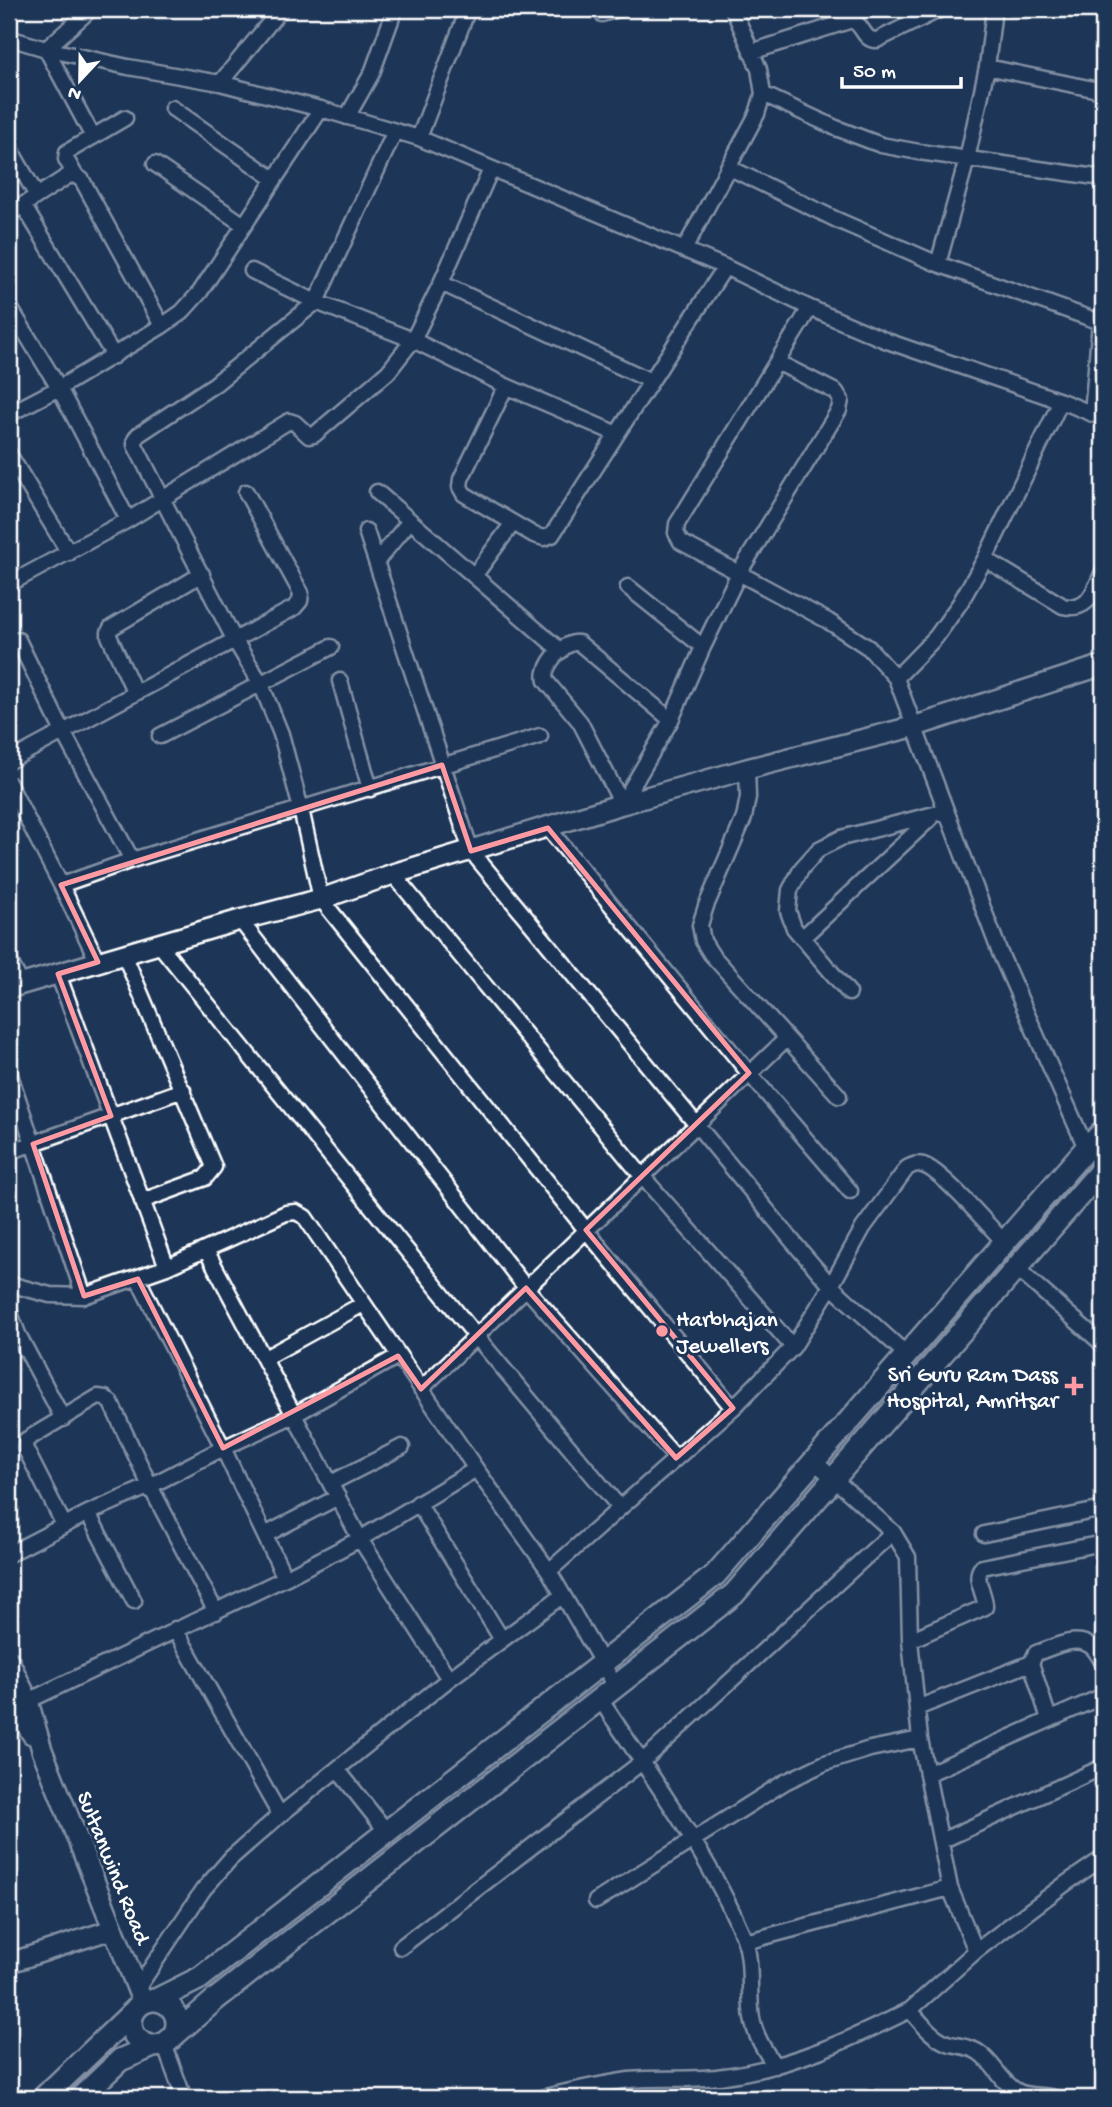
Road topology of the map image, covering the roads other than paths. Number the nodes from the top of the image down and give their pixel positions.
1 (91, 9) edge
2 (281, 9) edge
3 (395, 9) edge
4 (468, 9) edge
5 (618, 9) edge
6 (733, 9) edge
7 (942, 9) edge
8 (994, 9) edge
9 (602, 14) dead end
10 (9, 38) edge
11 (46, 49) junction
12 (751, 52) junction
13 (987, 67) junction
14 (220, 83) junction
15 (1103, 91) edge
16 (764, 94) junction
17 (173, 108) dead end
18 (321, 109) junction
19 (347, 117) junction
20 (125, 118) dead end
21 (395, 131) junction
22 (93, 137) junction
23 (419, 138) junction
24 (9, 147) edge
25 (967, 159) junction
26 (155, 163) dead end
27 (728, 167) junction
28 (491, 169) junction
29 (75, 175) junction
30 (1103, 178) edge
31 (274, 179) junction
32 (37, 196) junction
33 (23, 205) junction
34 (9, 214) edge
35 (244, 225) junction
36 (684, 250) junction
37 (938, 264) junction
38 (725, 267) junction
39 (252, 271) dead end
40 (441, 282) junction
41 (316, 303) junction
42 (9, 306) edge
43 (810, 308) junction
44 (1102, 319) edge
45 (162, 326) junction
46 (413, 340) junction
47 (114, 356) junction
48 (777, 362) junction
49 (651, 382) junction
50 (506, 386) junction
51 (58, 388) junction
52 (1061, 401) junction
53 (9, 414) edge
54 (1098, 416) edge
55 (617, 434) junction
56 (9, 454) edge
57 (246, 492) dead end
58 (377, 492) dead end
59 (163, 500) junction
60 (128, 520) junction
61 (410, 521) junction
62 (513, 523) junction
63 (366, 531) dead end
64 (69, 553) junction
65 (985, 559) junction
66 (376, 562) junction
67 (1103, 572) edge
68 (739, 573) junction
69 (202, 574) junction
70 (474, 576) junction
71 (9, 584) edge
72 (628, 587) dead end
73 (234, 639) junction
74 (18, 640) dead end
75 (331, 647) dead end
76 (703, 647) junction
77 (561, 651) junction
78 (1103, 665) edge
79 (896, 678) junction
80 (340, 681) dead end
81 (261, 684) junction
82 (135, 693) junction
83 (671, 720) junction
84 (916, 726) junction
85 (63, 732) junction
86 (160, 736) dead end
87 (540, 736) dead end
88 (9, 761) edge
89 (442, 765) junction
90 (747, 769) junction
91 (9, 784) edge
92 (370, 789) junction
93 (622, 804) junction
94 (302, 809) junction
95 (940, 813) junction
96 (548, 828) junction
97 (471, 851) junction
98 (132, 860) junction
99 (393, 874) junction
100 (61, 885) junction
101 (321, 898) junction
102 (240, 920) junction
103 (802, 937) junction
104 (159, 944) junction
105 (124, 954) junction
106 (9, 960) edge
107 (98, 962) junction
108 (58, 974) junction
109 (15, 986) edge
110 (849, 993) dead end
111 (787, 1038) junction
112 (9, 1072) edge
113 (749, 1073) junction
114 (183, 1090) junction
115 (839, 1096) dead end
116 (111, 1116) junction
117 (696, 1124) junction
118 (1103, 1132) edge
119 (33, 1144) junction
120 (1086, 1148) junction
121 (9, 1152) edge
122 (1103, 1168) edge
123 (642, 1176) junction
124 (850, 1192) dead end
125 (142, 1201) junction
126 (586, 1230) junction
127 (1004, 1242) junction
128 (206, 1250) junction
129 (167, 1267) junction
130 (1016, 1269) junction
131 (138, 1279) junction
132 (9, 1284) edge
133 (831, 1286) junction
134 (526, 1287) junction
135 (958, 1295) junction
136 (84, 1296) junction
137 (363, 1304) junction
138 (9, 1310) edge
139 (979, 1312) junction
140 (476, 1336) junction
141 (1103, 1346) edge
142 (793, 1347) junction
143 (906, 1355) junction
144 (398, 1356) junction
145 (265, 1358) junction
146 (421, 1389) junction
147 (733, 1408) junction
148 (294, 1415) junction
149 (63, 1419) junction
150 (402, 1447) dead end
151 (223, 1448) junction
152 (676, 1458) junction
153 (814, 1461) junction
154 (476, 1469) junction
155 (833, 1479) junction
156 (331, 1483) junction
157 (150, 1486) junction
158 (338, 1496) junction
159 (418, 1503) junction
160 (620, 1508) junction
161 (1103, 1509) edge
162 (88, 1513) junction
163 (64, 1525) junction
164 (893, 1532) junction
165 (984, 1534) dead end
166 (265, 1535) junction
167 (360, 1539) junction
168 (1103, 1543) edge
169 (9, 1554) edge
170 (549, 1571) junction
171 (285, 1578) junction
172 (563, 1595) junction
173 (134, 1601) dead end
174 (216, 1612) junction
175 (175, 1629) junction
176 (501, 1639) junction
177 (910, 1640) junction
178 (9, 1661) edge
179 (1031, 1663) junction
180 (1103, 1663) edge
181 (602, 1664) junction
182 (449, 1679) junction
183 (608, 1693) junction
184 (1103, 1696) edge
185 (18, 1699) edge
186 (916, 1708) junction
187 (1049, 1719) junction
188 (920, 1740) junction
189 (642, 1762) junction
190 (1103, 1767) edge
191 (337, 1769) junction
192 (928, 1774) junction
193 (280, 1815) junction
194 (387, 1832) junction
195 (692, 1840) junction
196 (941, 1841) junction
197 (1103, 1858) edge
198 (950, 1888) junction
199 (596, 1901) dead end
200 (113, 1929) junction
201 (745, 1942) junction
202 (401, 1947) dead end
203 (976, 1951) junction
204 (9, 1963) edge
205 (142, 2001) junction
206 (909, 2010) junction
207 (163, 2043) junction
208 (775, 2066) junction
209 (180, 2097) edge
210 (1032, 2097) edge
211 (43, 2098) edge
212 (80, 2098) edge
213 (541, 2098) edge
214 (1054, 2098) edge

1 - 11 street
2 - 14 street
3 - 19 street
4 - 23 street
5 - 9 street
6 - 12 street
7 - 12 street
8 - 13 street
10 - 11 street
11 - 14 street
11 - 22 street
12 - 16 street
13 - 15 street
13 - 25 street
14 - 18 street
16 - 25 street
16 - 27 street
17 - 31 street
18 - 19 street
18 - 31 street
19 - 21 street
20 - 22 street
21 - 23 street
21 - 41 street
22 - 29 street
23 - 28 street
24 - 32 street
25 - 30 street
25 - 37 street
26 - 35 street
27 - 36 street
27 - 37 street
28 - 36 street
28 - 40 street
29 - 32 street
29 - 45 street
31 - 35 street
32 - 33 street
33 - 34 street
33 - 47 street
35 - 45 street
36 - 38 street
37 - 44 street
38 - 43 street
38 - 49 street
39 - 41 street
40 - 46 street
40 - 49 street
41 - 46 street
41 - 59 street
42 - 51 street
43 - 48 street
43 - 52 street
44 - 54 street
45 - 47 street
46 - 50 street
46 - 59 street
47 - 51 street
48 - 68 street
48 - 68 street
49 - 55 street
50 - 55 street
50 - 62 street
51 - 53 street
51 - 60 street
52 - 54 street
52 - 65 street
55 - 62 street
56 - 64 street
57 - 73 street
58 - 61 street
59 - 60 street
59 - 69 street
60 - 64 street
61 - 66 street
61 - 70 street
62 - 70 street
63 - 66 street
64 - 71 street
65 - 67 street
65 - 79 street
66 - 89 street
68 - 76 street
68 - 79 street
69 - 73 street
69 - 82 street
70 - 77 street
72 - 76 street
73 - 81 street
73 - 82 street
74 - 85 street
75 - 81 street
76 - 83 street
77 - 83 street
77 - 93 street
78 - 84 main road
79 - 84 street
80 - 92 street
81 - 86 street
81 - 94 street
82 - 85 street
83 - 93 street
84 - 90 main road
84 - 95 street
85 - 88 street
85 - 98 street
87 - 89 street
89 - 92 street
89 - 97 street
90 - 93 main road
90 - 111 street
91 - 100 street
92 - 94 street
93 - 96 main road
94 - 98 street
94 - 101 street
95 - 103 street
95 - 103 street
95 - 120 street
96 - 97 main road
96 - 113 street
97 - 99 main road
97 - 117 street
98 - 100 street
99 - 101 main road
99 - 123 street
100 - 107 street
101 - 102 main road
101 - 126 street
102 - 104 main road
102 - 134 street
103 - 110 street
104 - 105 main road
104 - 140 street
105 - 107 main road
105 - 114 street
106 - 109 street
107 - 108 main road
108 - 109 main road
108 - 116 street
111 - 113 street
111 - 115 street
112 - 119 street
113 - 117 street
113 - 124 street
114 - 116 street
114 - 125 street
116 - 119 street
116 - 125 street
117 - 123 street
117 - 133 street
118 - 120 main road
119 - 121 street
119 - 136 street
120 - 127 main road
122 - 130 main road
123 - 126 street
123 - 142 street
125 - 129 street
126 - 134 street
126 - 147 street
127 - 133 street
127 - 135 main road
128 - 129 street
128 - 137 street
128 - 145 street
129 - 131 street
130 - 139 main road
130 - 141 street
131 - 136 street
131 - 151 street
132 - 136 street
133 - 142 street
133 - 143 street
134 - 140 street
134 - 152 street
135 - 139 main road
135 - 143 main road
137 - 144 street
137 - 145 street
138 - 149 street
139 - 155 main road
140 - 146 street
140 - 160 street
142 - 147 street
143 - 153 main road
144 - 146 street
144 - 148 street
145 - 148 street
146 - 154 street
147 - 152 street
148 - 151 street
148 - 156 street
149 - 157 street
149 - 163 street
150 - 156 street
151 - 157 street
151 - 166 street
152 - 160 street
153 - 155 street
153 - 181 main road
154 - 159 street
154 - 170 street
155 - 164 street
155 - 183 main road
156 - 158 street
157 - 162 street
157 - 174 street
158 - 166 street
158 - 167 street
159 - 167 street
159 - 176 street
160 - 170 street
161 - 165 street
162 - 163 street
162 - 173 street
163 - 169 street
164 - 177 street
164 - 189 street
166 - 171 street
167 - 171 street
167 - 182 street
168 - 177 street
170 - 172 street
171 - 174 street
172 - 176 street
172 - 181 street
174 - 175 street
175 - 185 street
175 - 193 street
176 - 182 street
177 - 186 street
178 - 185 main road, Sultanwind Road
179 - 180 street
179 - 186 street
179 - 187 street
181 - 183 street
181 - 194 main road
182 - 191 street
183 - 189 street
183 - 207 main road
184 - 187 street
185 - 200 main road, Sultanwind Road
186 - 188 street
187 - 192 street
188 - 192 street
188 - 195 street
189 - 195 street
189 - 202 street
190 - 196 street
191 - 193 street
191 - 194 street
192 - 196 street
193 - 205 street
194 - 205 main road
195 - 199 street
195 - 201 street
196 - 198 street
197 - 203 street
198 - 201 street
198 - 203 street
200 - 204 street
200 - 205 main road, Sultanwind Road
201 - 208 street
203 - 206 street
205 - 207 main road
205 - 207 main road
205 - 211 main road
206 - 208 street
206 - 210 street
207 - 209 street
207 - 212 main road
208 - 213 street
210 - 214 street

